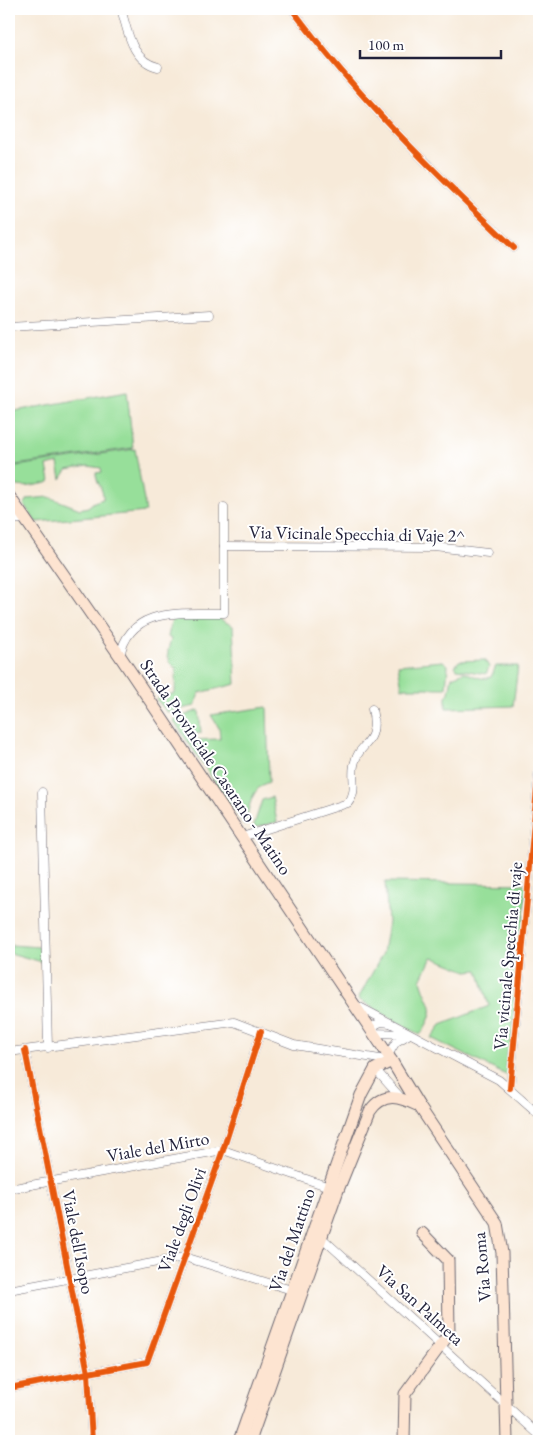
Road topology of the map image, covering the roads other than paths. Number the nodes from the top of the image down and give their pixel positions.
1 (121, 9) edge
2 (292, 9) edge
3 (158, 67) dead end
4 (514, 248) dead end
5 (209, 315) dead end
6 (9, 327) edge
7 (9, 496) edge
8 (224, 508) dead end
9 (24, 519) junction
10 (9, 520) edge
11 (224, 546) junction
12 (488, 553) dead end
13 (120, 656) junction
14 (372, 709) dead end
15 (539, 766) edge
16 (42, 792) dead end
17 (242, 837) junction
18 (354, 1004) junction
19 (391, 1024) junction
20 (261, 1031) junction
21 (373, 1033) junction
22 (410, 1034) junction
23 (48, 1048) junction
24 (25, 1050) junction
25 (9, 1052) edge
26 (390, 1058) junction
27 (375, 1069) junction
28 (510, 1088) junction
29 (402, 1099) junction
30 (419, 1106) junction
31 (539, 1115) edge
32 (223, 1150) junction
33 (51, 1181) junction
34 (9, 1189) edge
35 (334, 1189) junction
36 (422, 1233) dead end
37 (318, 1235) junction
38 (184, 1257) junction
39 (70, 1278) junction
40 (9, 1290) edge
41 (298, 1292) junction
42 (442, 1346) junction
43 (88, 1373) junction
44 (9, 1388) edge
45 (505, 1402) junction
46 (255, 1412) junction
47 (539, 1434) edge
48 (92, 1441) edge
49 (239, 1441) edge
50 (250, 1441) edge
51 (404, 1441) edge
52 (506, 1441) edge

1 - 3 street
2 - 4 street
5 - 6 street
7 - 9 main road, Strada Provinciale Casarano - Matino
8 - 11 street, Via Vicinale Specchia di Vaje 2^
9 - 10 street
9 - 13 main road, Strada Provinciale Casarano - Matino
11 - 12 street, Via Vicinale Specchia di Vaje 2^
11 - 13 street, Via Vicinale Specchia di Vaje 2^
13 - 17 main road, Strada Provinciale Casarano - Matino
14 - 17 street
15 - 28 street, Via vicinale Specchia di vaje
16 - 23 street
17 - 18 main road, Strada Provinciale Casarano - Matino
18 - 19 street
18 - 21 main road, Strada Provinciale Casarano - Matino
19 - 21 street
19 - 22 street
20 - 23 street
20 - 26 street
20 - 32 street, Viale degli Olivi
21 - 22 street
21 - 26 main road, Strada Provinciale Casarano - Matino
22 - 26 street
22 - 28 street
23 - 24 street
24 - 25 street
24 - 33 street, Viale dell'Isopo
26 - 27 main road
26 - 30 main road, Via Roma
27 - 29 street
27 - 35 main road, Via del Mattino
28 - 31 street
29 - 30 main road, Via del Mattino
29 - 35 main road, Via del Mattino
30 - 45 main road, Via Roma
32 - 33 street, Viale del Mirto
32 - 35 street, Viale del Mirto
32 - 38 street, Viale degli Olivi
33 - 34 street, Viale del Mirto
33 - 39 street, Viale dell'Isopo
35 - 37 main road, Via del Mattino
36 - 42 main road
37 - 41 main road, Via del Mattino
37 - 42 street, Via San Palmeta
38 - 39 street
38 - 41 street
38 - 43 street, Viale degli Olivi
39 - 40 street
39 - 43 street, Viale dell'Isopo
41 - 46 main road, Via del Mattino
42 - 45 street, Via San Palmeta
42 - 51 main road
43 - 44 street
43 - 48 street, Viale dell'Isopo
45 - 47 street, Via San Palmeta
45 - 52 main road, Via Roma
46 - 49 main road, Via del Mattino
46 - 50 main road, Via del Mattino

